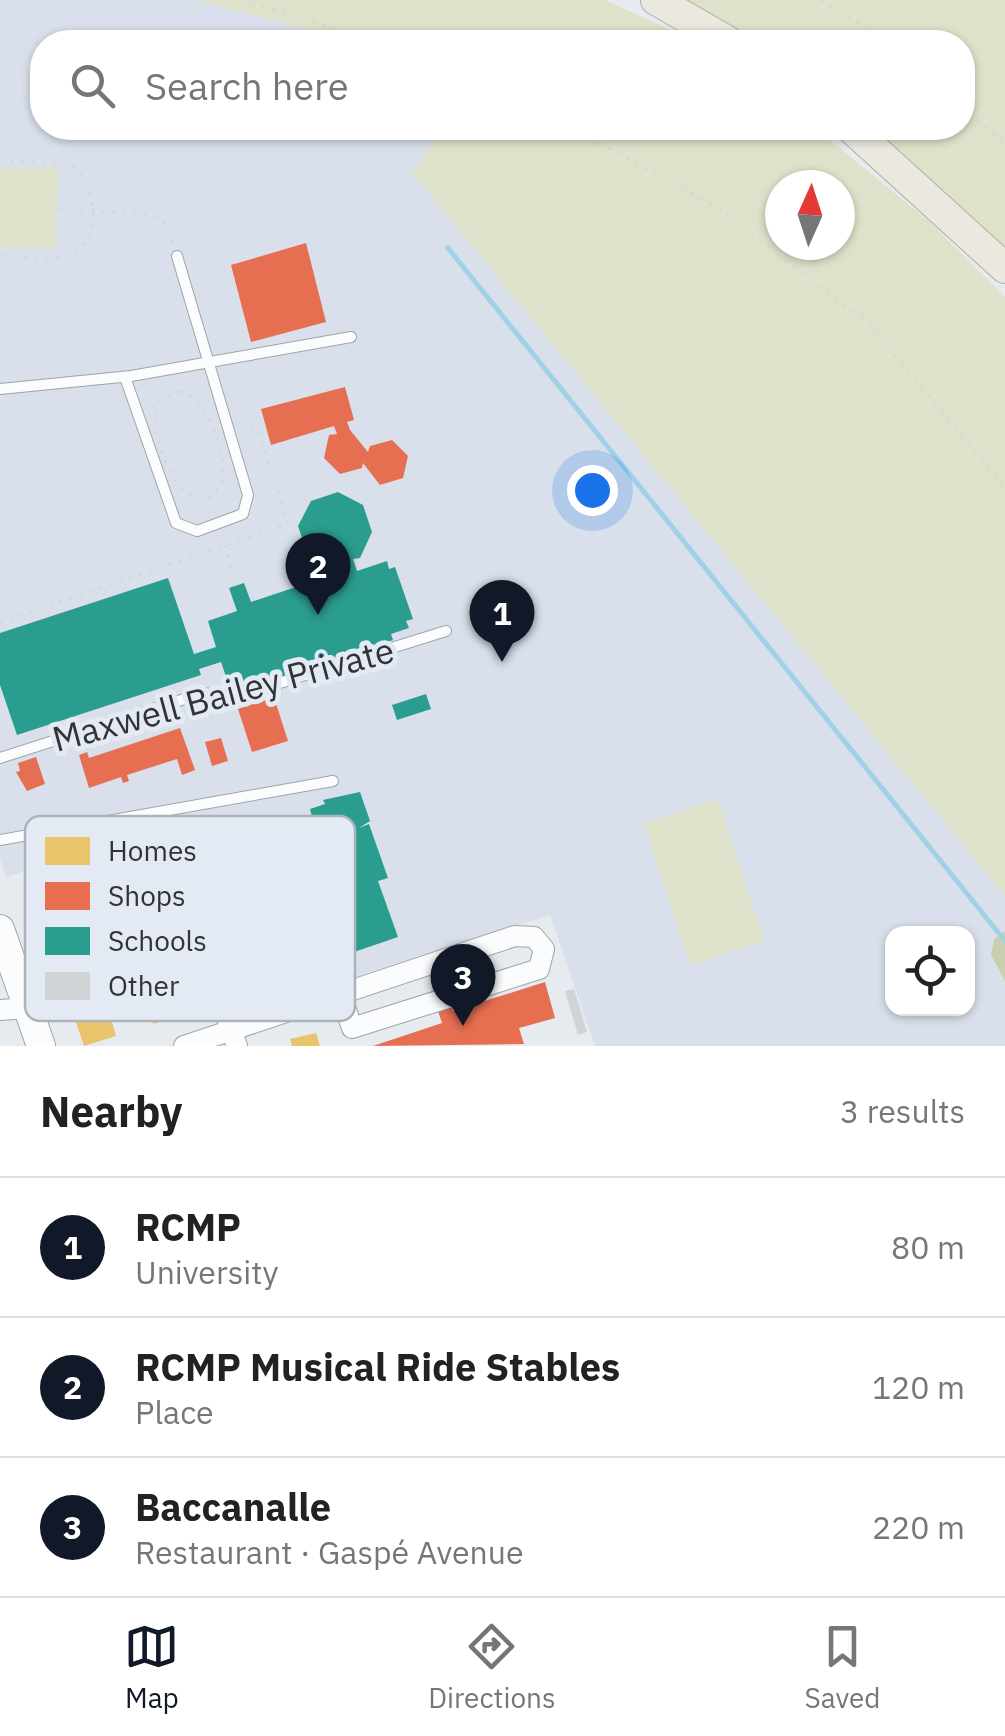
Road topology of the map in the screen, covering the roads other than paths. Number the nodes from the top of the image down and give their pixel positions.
1 (656, 0) edge
2 (709, 30) edge
3 (865, 140) edge
4 (177, 256) road end
5 (1005, 268) edge
6 (351, 337) dead end
7 (208, 364) junction
8 (125, 377) junction
9 (0, 389) edge
10 (446, 631) dead end
11 (0, 758) edge
12 (333, 780) dead end
13 (133, 816) edge
14 (25, 835) edge
15 (0, 840) edge
16 (0, 928) edge
17 (355, 990) edge
18 (14, 1009) edge
19 (278, 1021) edge
20 (355, 1037) edge
21 (235, 1039) edge
22 (41, 1046) edge
23 (184, 1046) edge

1 - 2 main road
3 - 5 main road
4 - 7 lane
6 - 7 lane
7 - 8 lane
7 - 8 lane
8 - 9 lane
10 - 11 lane, Maxwell Bailey Private
12 - 13 lane
14 - 15 lane
16 - 18 street
17 - 20 street
18 - 22 street
19 - 21 street
21 - 23 street

